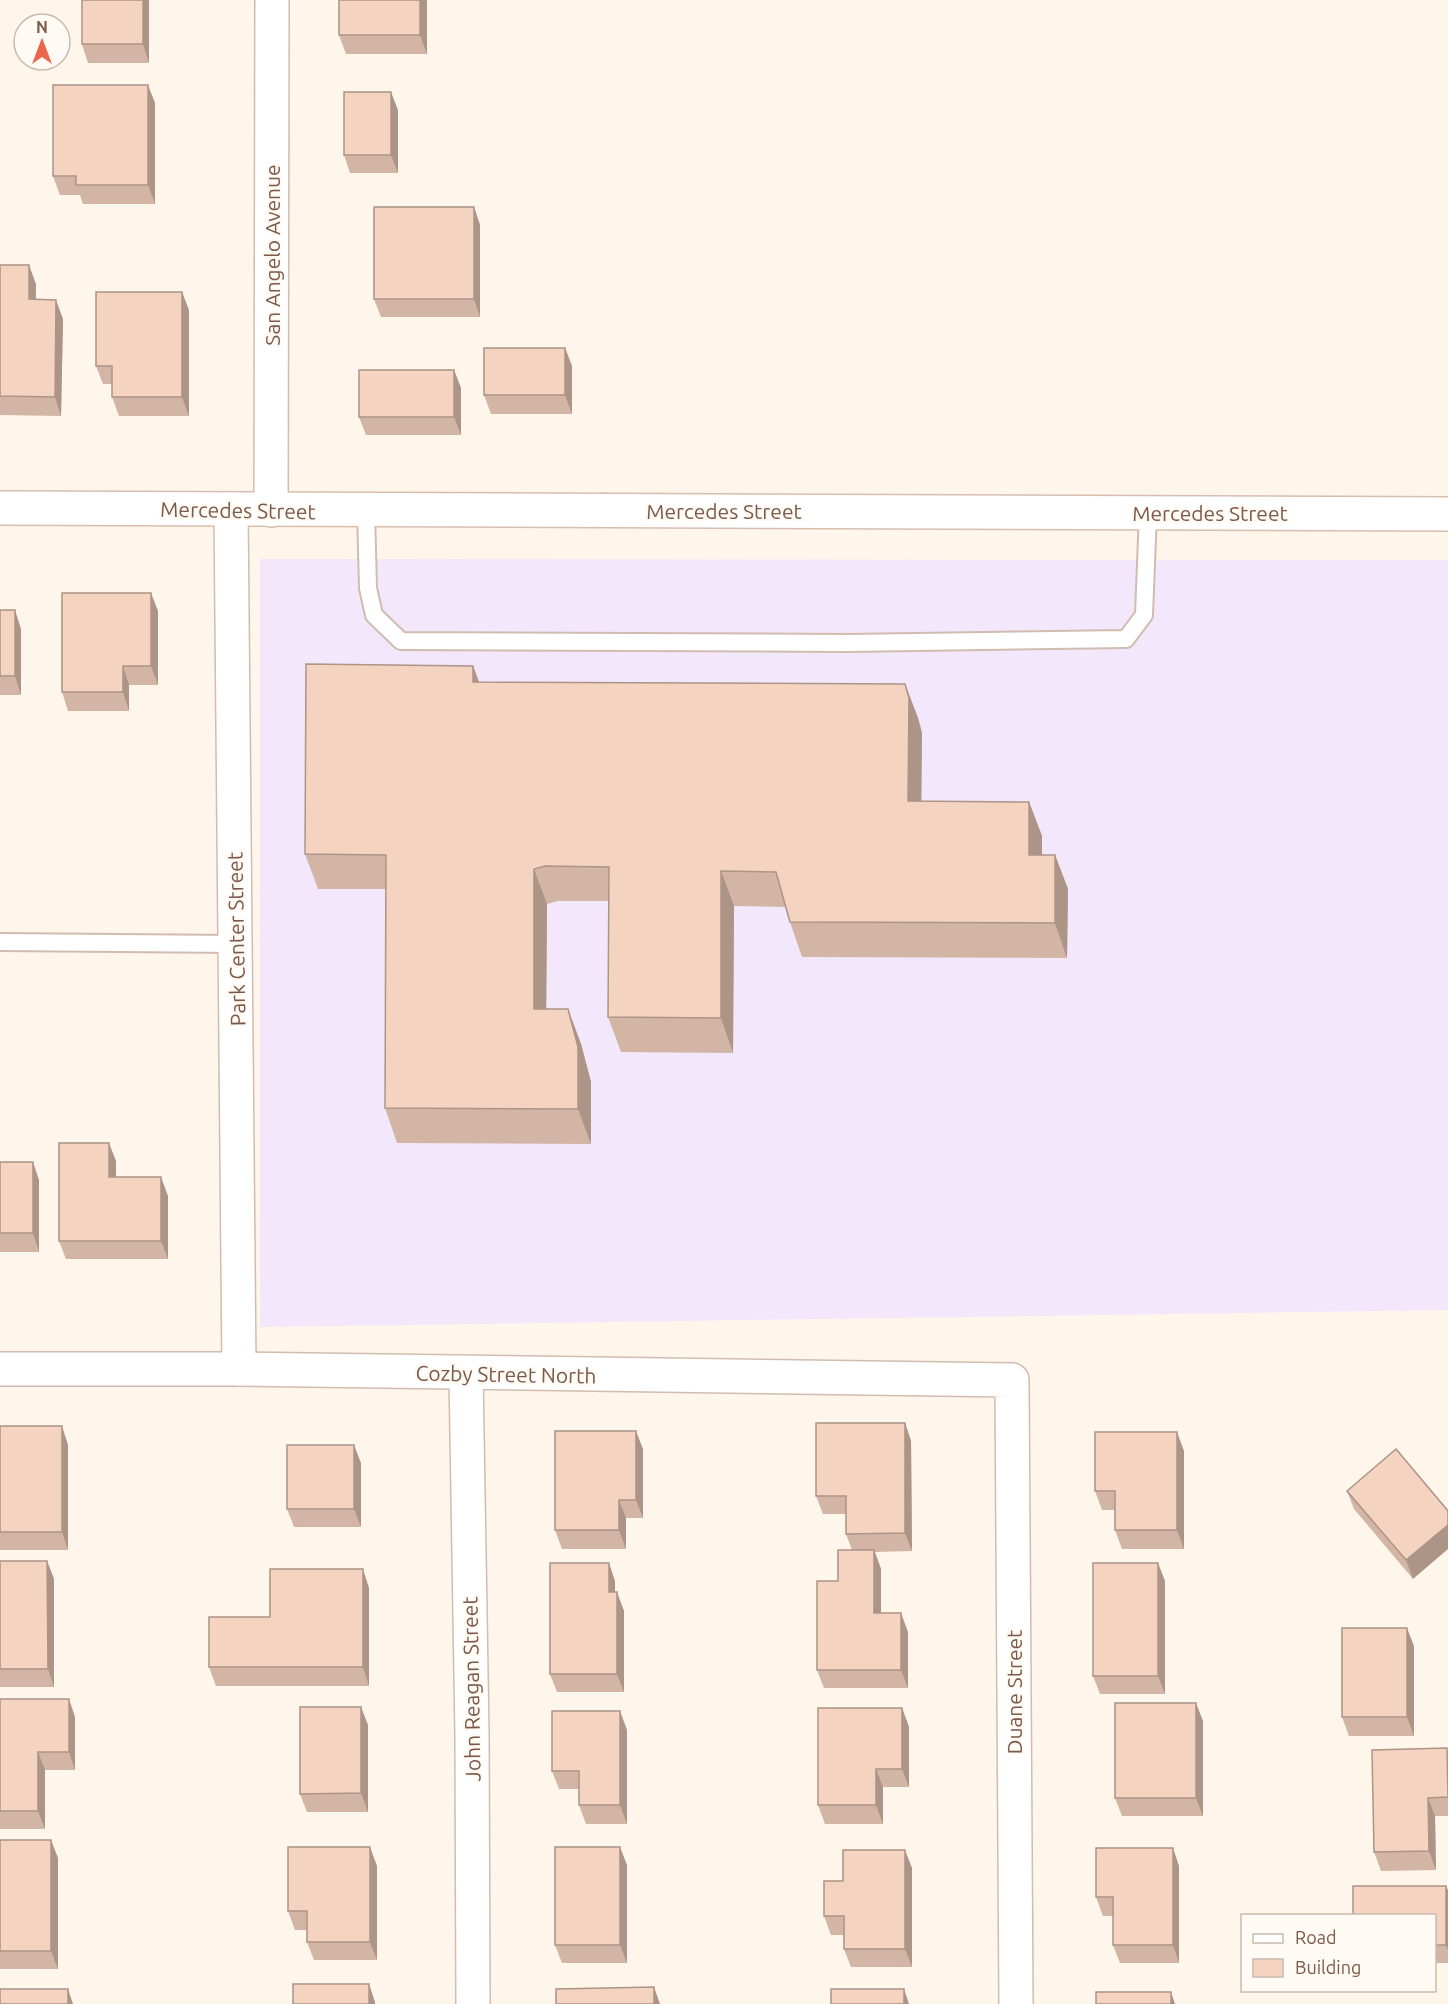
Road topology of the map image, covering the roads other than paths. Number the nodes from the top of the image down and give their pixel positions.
1 (272, 0) edge
2 (0, 508) edge
3 (231, 509) junction
4 (271, 510) junction
5 (366, 511) junction
6 (1148, 513) junction
7 (1448, 514) edge
8 (0, 942) edge
9 (236, 944) junction
10 (0, 1368) edge
11 (239, 1369) junction
12 (466, 1373) junction
13 (1012, 1380) joint
14 (473, 2004) edge
15 (1016, 2004) edge

1 - 4 street, San Angelo Avenue
2 - 3 street, Mercedes Street
3 - 4 street, Mercedes Street
3 - 9 street, Park Center Street
4 - 5 street, Mercedes Street
5 - 6 street, Mercedes Street
5 - 6 lane
6 - 7 street, Mercedes Street
8 - 9 lane
9 - 11 street, Park Center Street
10 - 11 street, Cozby Street North
11 - 12 street, Cozby Street North
12 - 13 street, Cozby Street North
12 - 14 street, John Reagan Street
13 - 15 street, Duane Street

